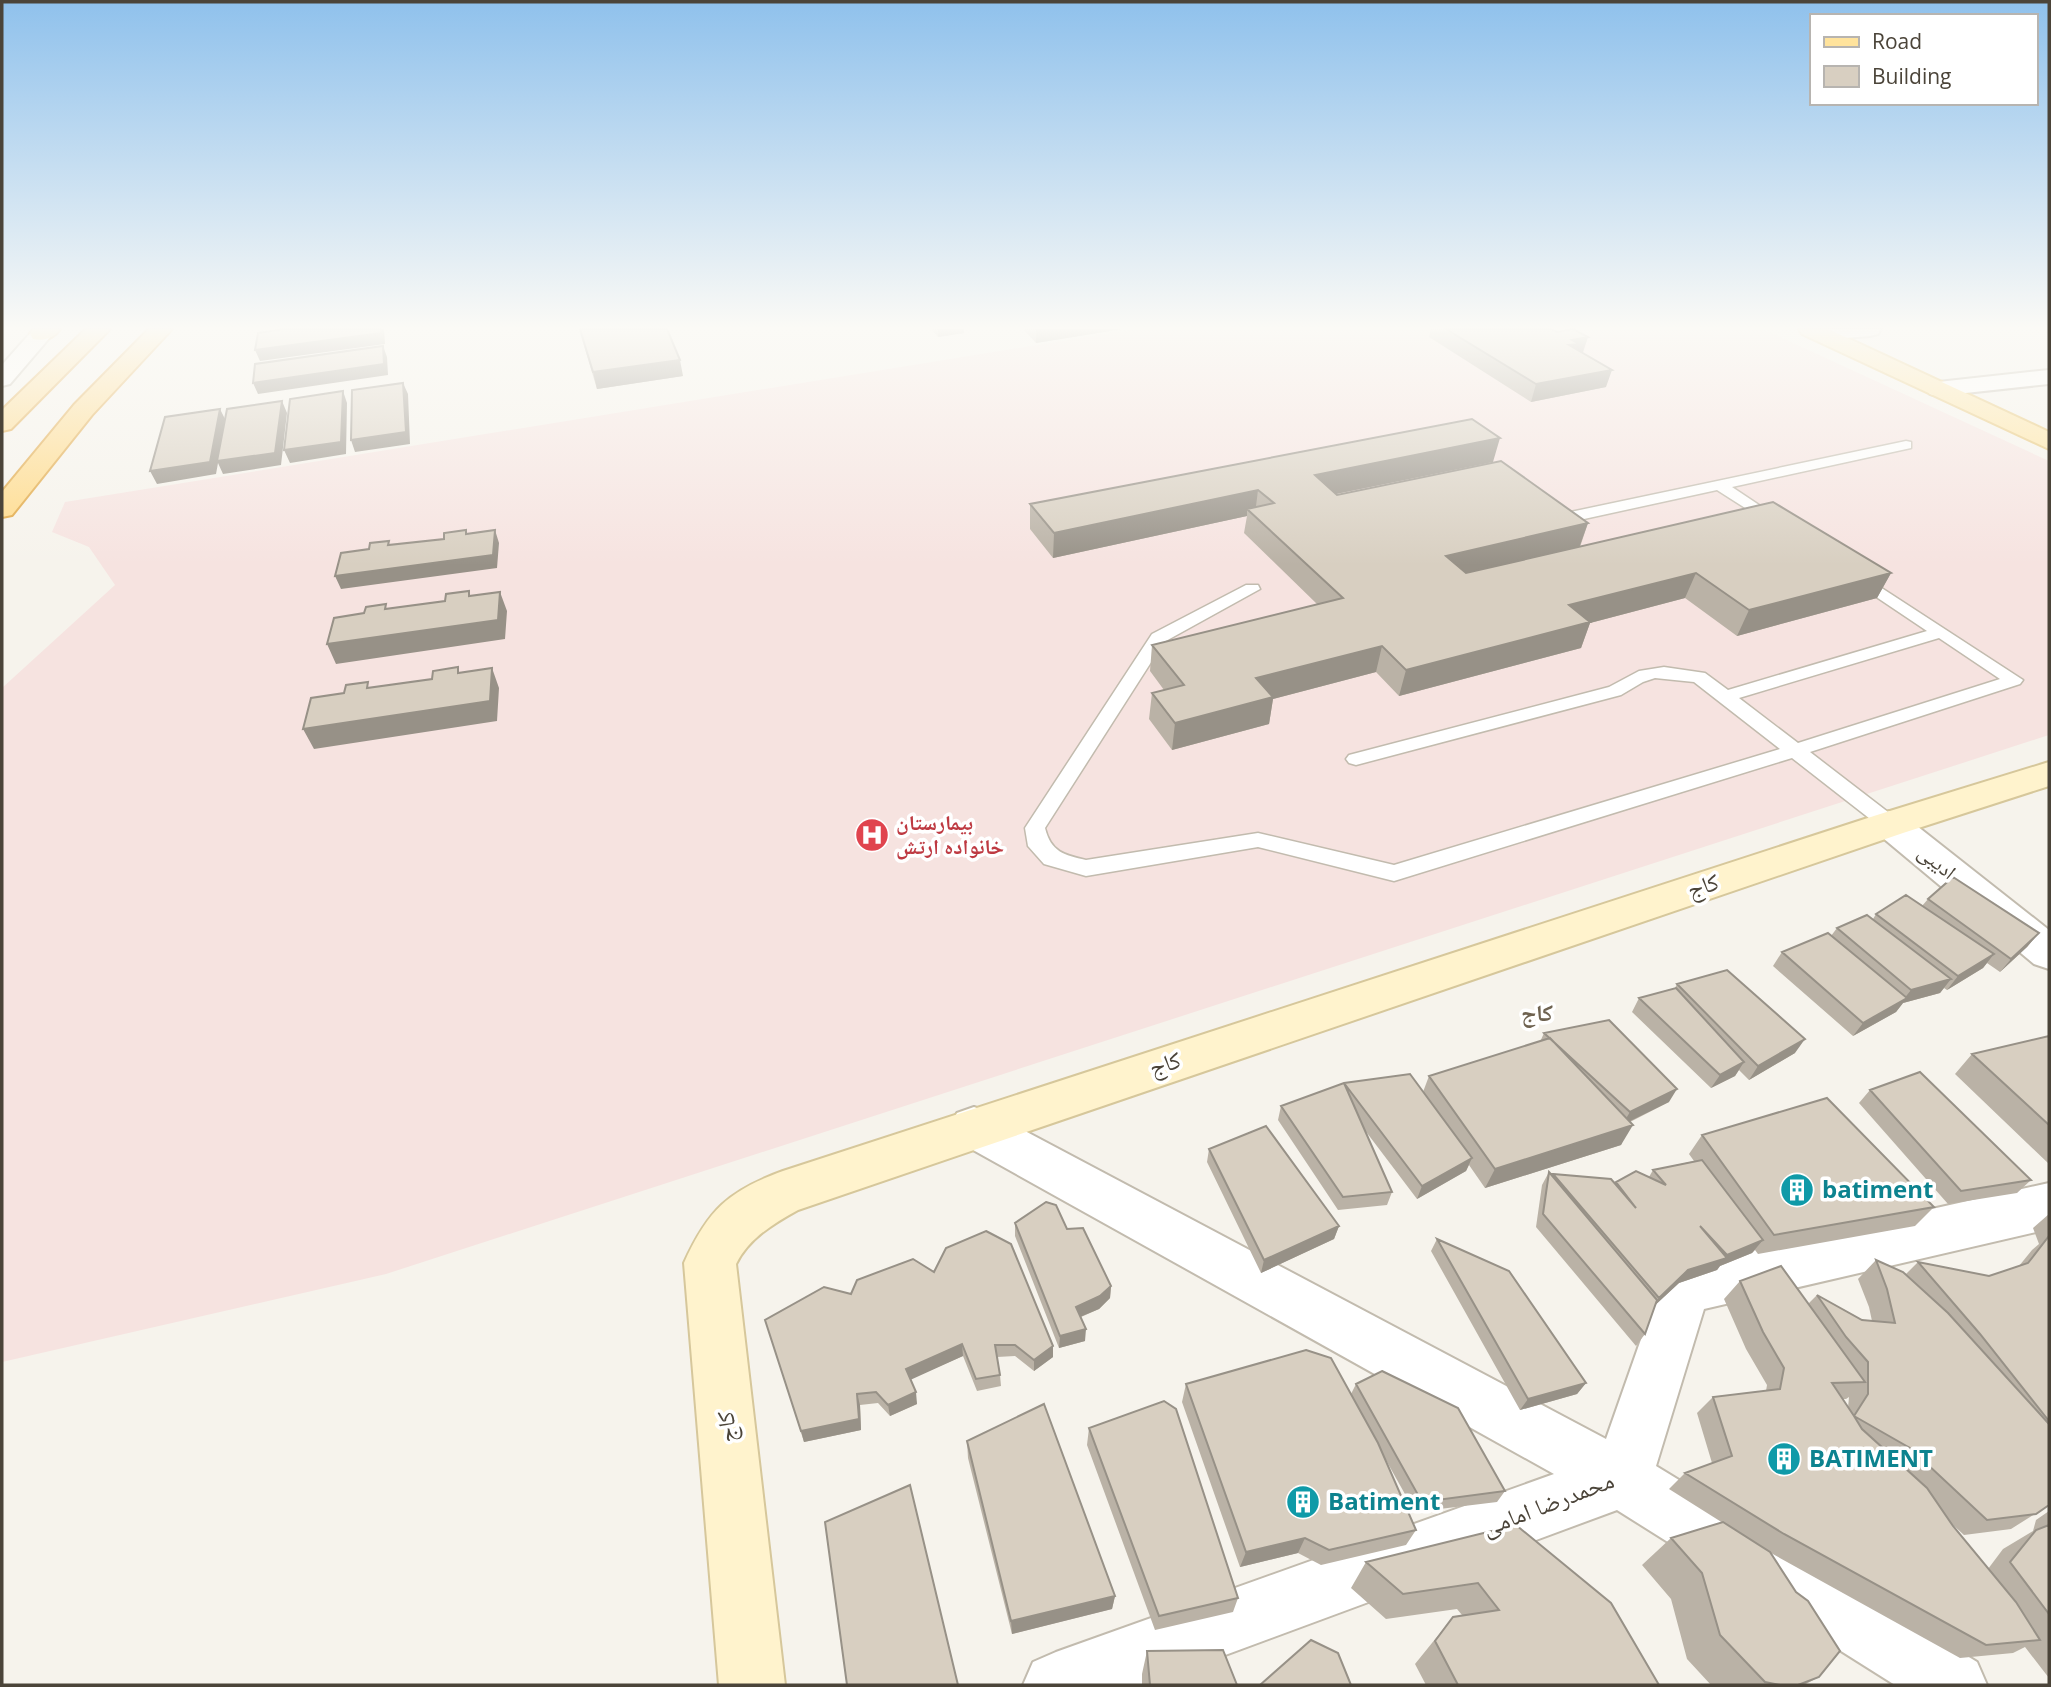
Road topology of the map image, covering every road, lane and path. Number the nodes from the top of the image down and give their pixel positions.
1 (19, 408) edge
2 (85, 408) edge
3 (1978, 408) edge
4 (2, 425) edge
5 (2049, 441) edge
6 (1906, 445) dead end
7 (1719, 485) junction
8 (2, 509) edge
9 (1561, 519) edge
10 (1786, 529) edge
11 (1841, 566) edge
12 (1252, 589) dead end
13 (1941, 632) junction
14 (1724, 697) junction
15 (1794, 751) junction
16 (1356, 759) dead end
17 (2049, 774) edge
18 (1890, 824) junction
19 (2049, 953) edge
20 (974, 1127) junction
21 (2049, 1206) edge
22 (1622, 1479) junction
23 (752, 1685) edge
24 (1056, 1685) edge
25 (1954, 1685) edge

1 - 4 highway
2 - 8 highway
3 - 5 main road
6 - 7 lane
7 - 9 lane
7 - 10 lane
11 - 13 lane
12 - 15 lane
13 - 14 lane
13 - 15 lane
14 - 15 lane
14 - 16 lane
15 - 18 lane
17 - 18 main road, کاج
18 - 19 street, ادیبی
18 - 20 main road, کاج
20 - 22 street
20 - 23 main road, کاج
21 - 22 street, محمدرضا امامی
22 - 24 street, محمدرضا امامی
22 - 25 street

